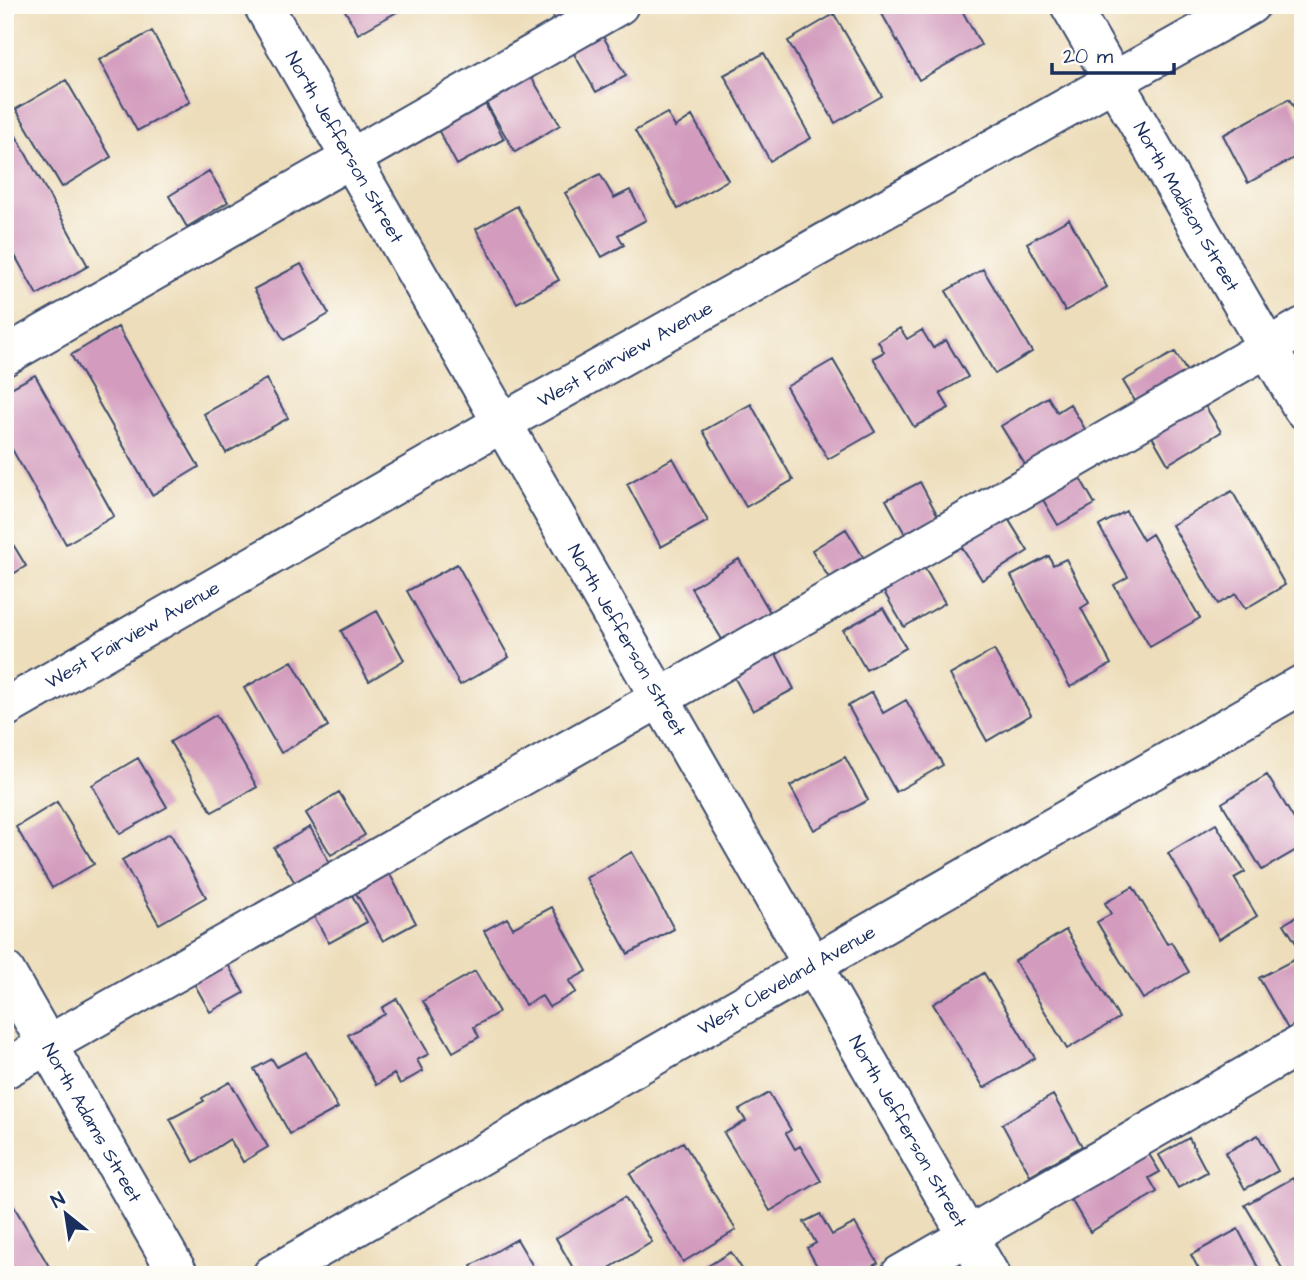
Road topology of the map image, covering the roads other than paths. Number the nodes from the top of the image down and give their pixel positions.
1 (262, 5) edge
2 (619, 5) edge
3 (1070, 5) edge
4 (1250, 5) edge
5 (1114, 82) junction
6 (351, 159) junction
7 (1303, 327) edge
8 (1267, 348) junction
9 (5, 356) edge
10 (1303, 409) edge
11 (502, 423) junction
12 (1303, 684) edge
13 (660, 698) junction
14 (5, 708) edge
15 (812, 965) junction
16 (5, 971) edge
17 (1303, 1043) edge
18 (48, 1045) junction
19 (5, 1069) edge
20 (968, 1236) junction
21 (179, 1275) edge
22 (272, 1275) edge
23 (900, 1275) edge
24 (990, 1275) edge

1 - 6 street, North Jefferson Street
2 - 6 street
3 - 5 street, North Madison Street
4 - 5 street, West Fairview Avenue
5 - 8 street, North Madison Street
5 - 11 street, West Fairview Avenue
6 - 9 street
6 - 11 street, North Jefferson Street
7 - 8 street
8 - 10 street, North Madison Street
8 - 13 street
11 - 13 street, North Jefferson Street
11 - 14 street, West Fairview Avenue
12 - 15 street, West Cleveland Avenue
13 - 15 street, North Jefferson Street
13 - 18 street
15 - 20 street, North Jefferson Street
15 - 22 street, West Cleveland Avenue
16 - 18 street, North Adams Street
17 - 20 street
18 - 19 street
18 - 21 street, North Adams Street
20 - 23 street
20 - 24 street, North Jefferson Street

